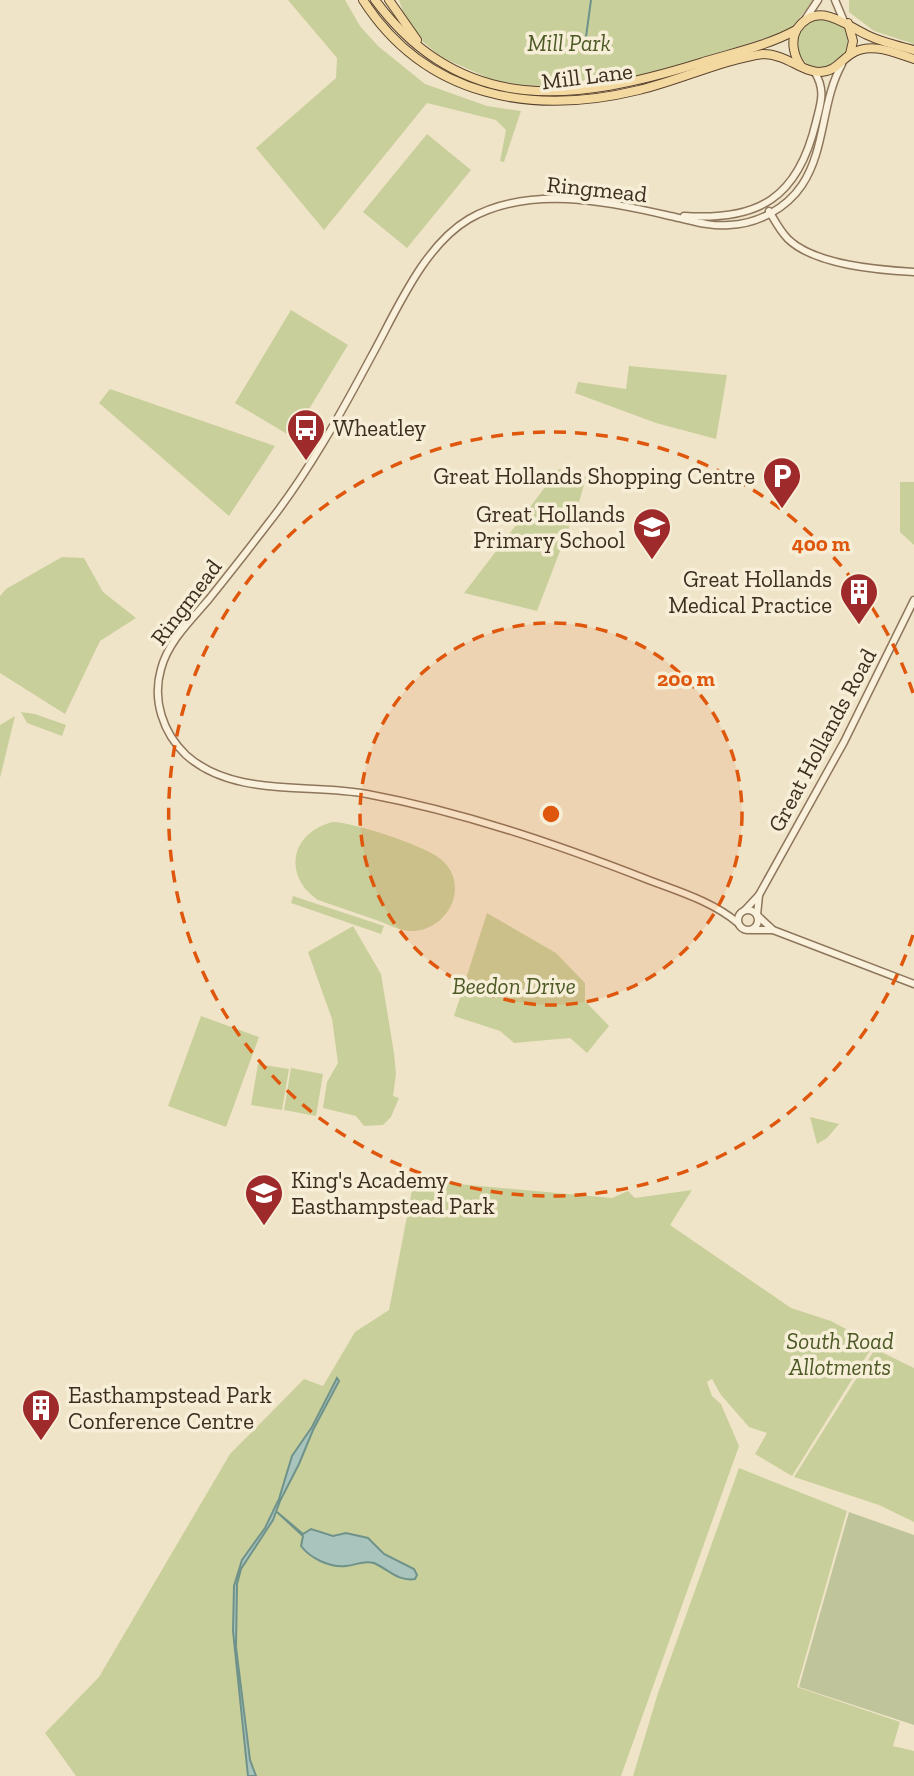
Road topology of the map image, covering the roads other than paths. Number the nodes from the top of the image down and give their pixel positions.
1 (363, 0) edge
2 (375, 0) edge
3 (388, 0) edge
4 (818, 0) edge
5 (835, 0) edge
6 (806, 18) junction
7 (845, 21) junction
8 (796, 30) junction
9 (914, 50) edge
10 (427, 52) junction
11 (850, 54) junction
12 (914, 59) edge
13 (843, 62) junction
14 (802, 66) junction
15 (814, 71) junction
16 (765, 204) junction
17 (770, 214) junction
18 (671, 216) junction
19 (914, 272) edge
20 (914, 600) edge
21 (759, 895) junction
22 (744, 910) junction
23 (724, 911) junction
24 (758, 916) junction
25 (738, 923) junction
26 (752, 930) junction
27 (773, 930) junction
28 (914, 984) edge

1 - 14 main road, Mill Lane
2 - 10 main road, Mill Lane
3 - 10 main road
4 - 6 street
5 - 7 street
6 - 7 main road
6 - 8 main road, Mill Lane
7 - 9 main road
7 - 11 main road
8 - 10 main road, Mill Lane
8 - 14 main road
11 - 12 main road
11 - 13 main road
13 - 15 main road
13 - 17 street, Ringmead
14 - 15 main road, Mill Lane
15 - 16 street, Ringmead
16 - 17 street
16 - 18 street, Ringmead
17 - 18 street, Ringmead
17 - 19 street
18 - 23 street, Ringmead
20 - 21 street, Great Hollands Road
21 - 22 street, Great Hollands Road
21 - 24 street, Great Hollands Road
22 - 23 street, Ringmead
22 - 24 street
22 - 25 street
23 - 25 street, Ringmead
24 - 26 street
24 - 27 street
25 - 26 street
26 - 27 street
27 - 28 street

